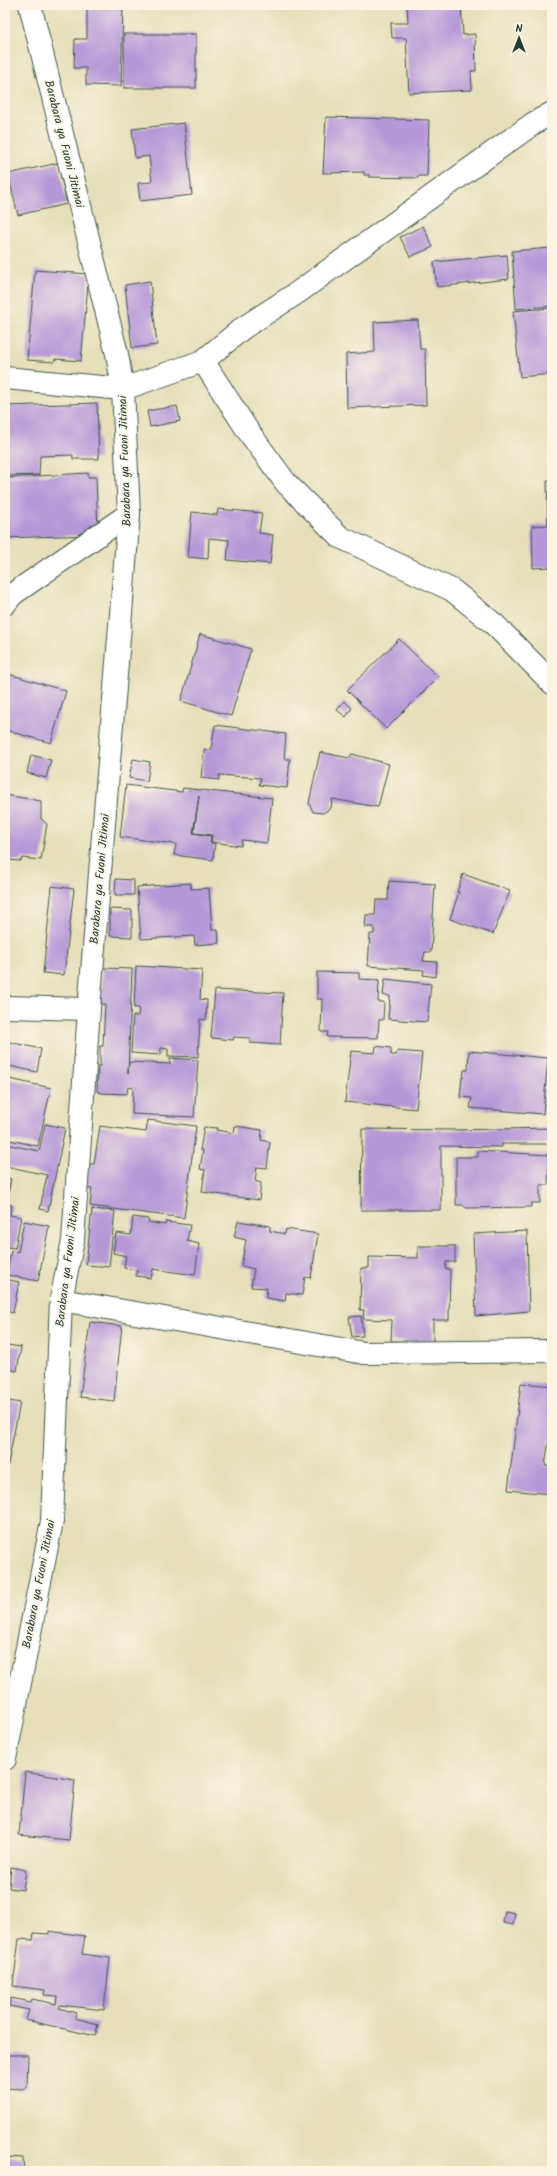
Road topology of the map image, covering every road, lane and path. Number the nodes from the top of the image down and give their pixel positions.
1 (30, 5) edge
2 (552, 113) edge
3 (203, 361) junction
4 (5, 378) edge
5 (123, 389) junction
6 (129, 514) junction
7 (5, 604) edge
8 (552, 683) edge
9 (5, 1007) edge
10 (89, 1009) junction
11 (61, 1300) junction
12 (552, 1350) edge
13 (5, 1759) edge

1 - 5 street, Barabara ya Fuoni Jitimai
2 - 3 street
3 - 5 street
3 - 8 street
4 - 5 street
5 - 6 street, Barabara ya Fuoni Jitimai
6 - 7 street
6 - 10 street, Barabara ya Fuoni Jitimai
9 - 10 street
10 - 11 street, Barabara ya Fuoni Jitimai
11 - 12 street
11 - 13 street, Barabara ya Fuoni Jitimai

